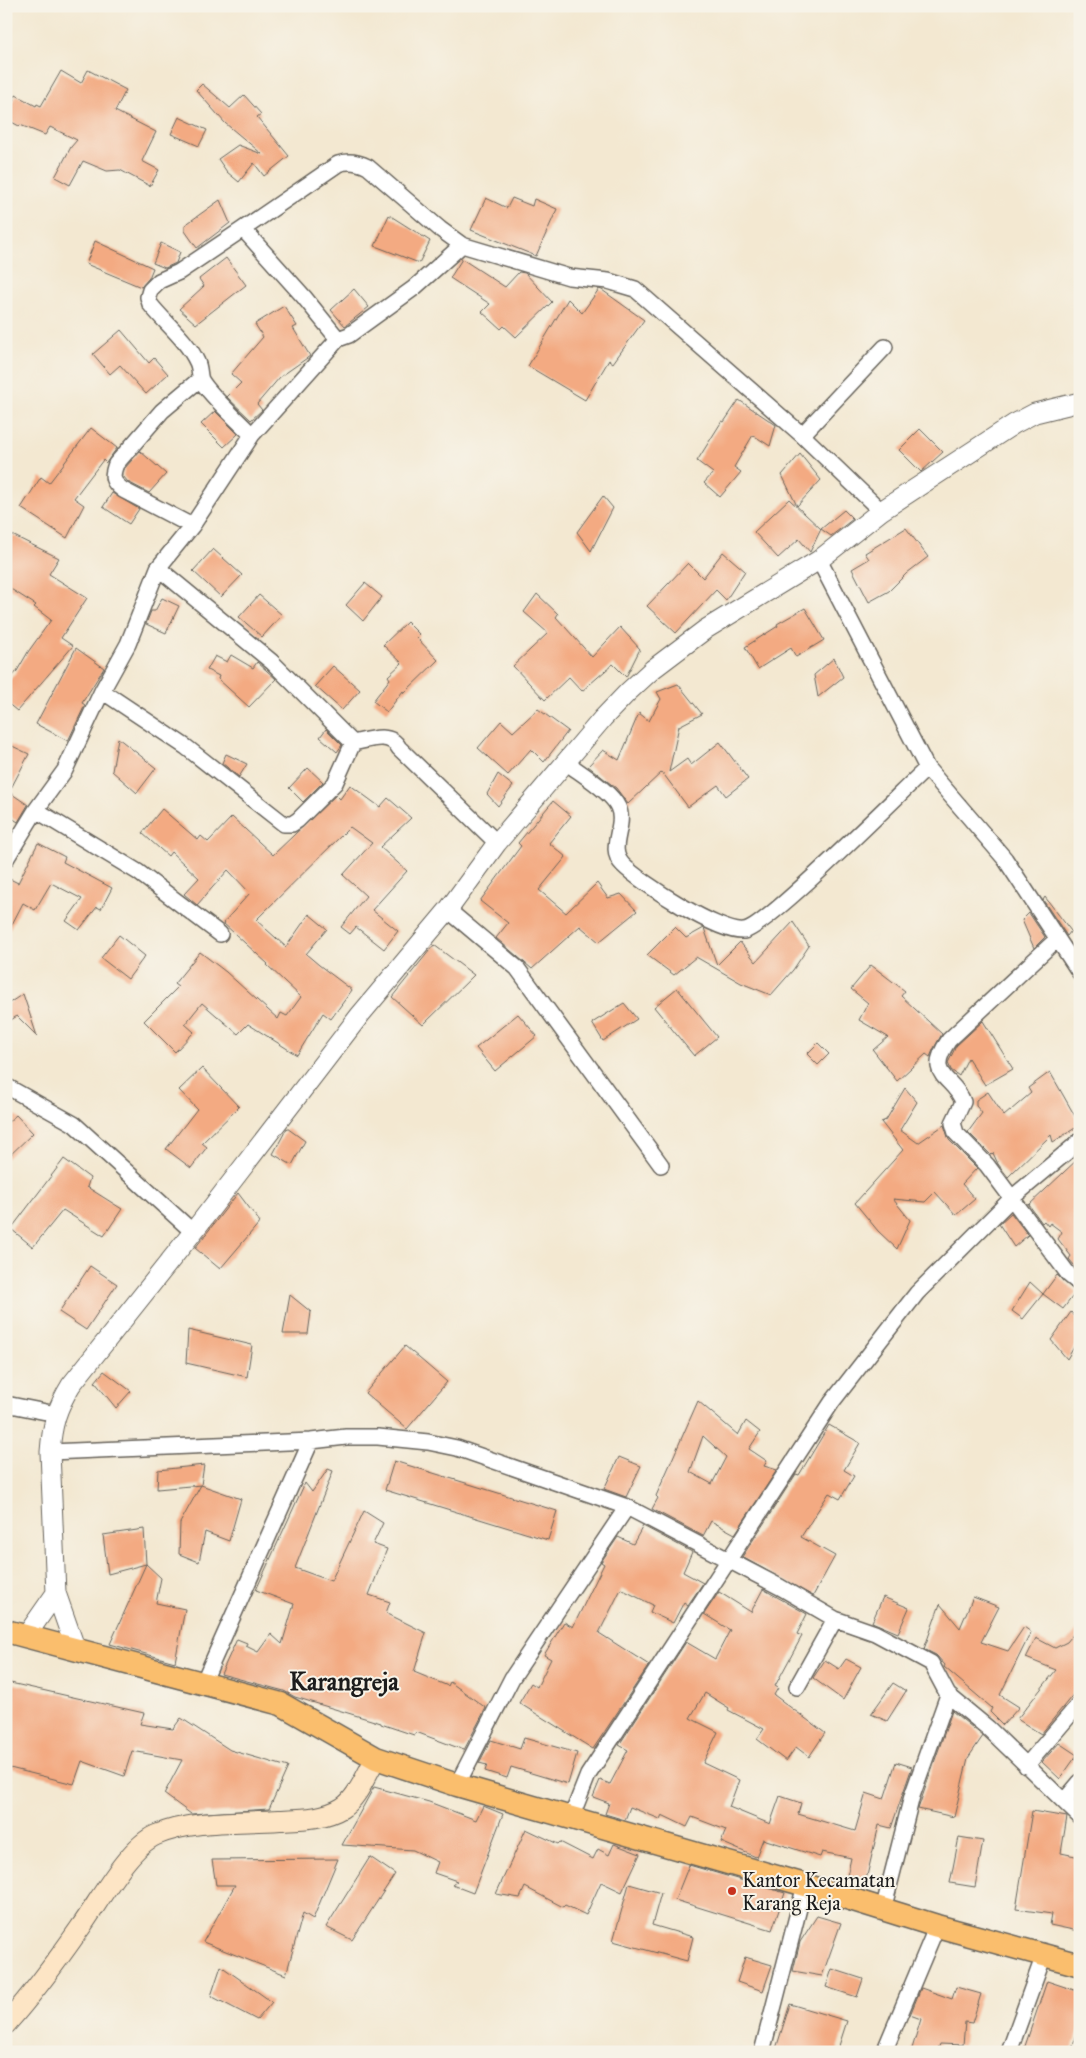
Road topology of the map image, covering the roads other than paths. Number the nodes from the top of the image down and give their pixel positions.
1 (243, 229) junction
2 (462, 245) junction
3 (338, 339) junction
4 (885, 347) dead end
5 (200, 379) junction
6 (1080, 402) edge
7 (252, 434) junction
8 (802, 435) junction
9 (881, 511) junction
10 (192, 526) junction
11 (819, 560) junction
12 (158, 568) junction
13 (102, 691) junction
14 (353, 743) junction
15 (567, 762) junction
16 (928, 768) junction
17 (36, 810) junction
18 (497, 843) junction
19 (6, 860) edge
20 (448, 910) junction
21 (220, 934) dead end
22 (1056, 940) junction
23 (1080, 973) edge
24 (6, 1086) edge
25 (1080, 1141) edge
26 (661, 1165) dead end
27 (1013, 1198) junction
28 (193, 1232) junction
29 (1080, 1284) edge
30 (6, 1404) edge
31 (56, 1414) junction
32 (311, 1441) junction
33 (50, 1452) junction
34 (627, 1507) junction
35 (728, 1559) junction
36 (56, 1593) junction
37 (834, 1619) junction
38 (16, 1634) edge
39 (76, 1650) junction
40 (203, 1683) junction
41 (797, 1687) dead end
42 (948, 1695) junction
43 (1080, 1703) edge
44 (376, 1758) junction
45 (1026, 1766) junction
46 (1080, 1782) edge
47 (457, 1785) junction
48 (1064, 1800) junction
49 (1080, 1817) edge
50 (571, 1818) junction
51 (805, 1886) junction
52 (882, 1910) junction
53 (937, 1926) junction
54 (1044, 1955) junction
55 (1080, 1964) edge
56 (6, 2024) edge
57 (762, 2052) edge
58 (884, 2052) edge
59 (1009, 2052) edge

1 - 2 street
1 - 3 street
1 - 5 street
2 - 3 street
2 - 8 street
3 - 7 street
4 - 8 street
5 - 7 street
5 - 10 street
6 - 9 street
7 - 10 street
8 - 9 street
9 - 11 street
10 - 12 street
11 - 15 street
11 - 16 street
12 - 13 street
12 - 14 street
13 - 14 street
13 - 17 street
14 - 18 street
15 - 16 street
15 - 18 street
16 - 22 street
17 - 19 street
17 - 21 street
18 - 20 street
20 - 26 street
20 - 28 street
22 - 23 street
22 - 27 street
24 - 28 street
25 - 27 street
27 - 29 street
27 - 35 street
28 - 31 street
30 - 31 street
31 - 33 street
32 - 33 street
32 - 34 street
32 - 40 street
33 - 36 street
34 - 35 street
34 - 47 street
35 - 37 street
35 - 50 street
36 - 38 street
36 - 39 street
37 - 41 street
37 - 42 street
38 - 39 main road
39 - 40 main road
40 - 44 main road
42 - 45 street
42 - 52 street
43 - 45 street
44 - 47 main road
44 - 56 main road
45 - 48 street
46 - 48 street
47 - 50 main road
48 - 49 street
50 - 51 main road
51 - 52 main road
51 - 57 street
52 - 53 main road
53 - 54 main road
53 - 58 street
54 - 55 main road
54 - 59 street

